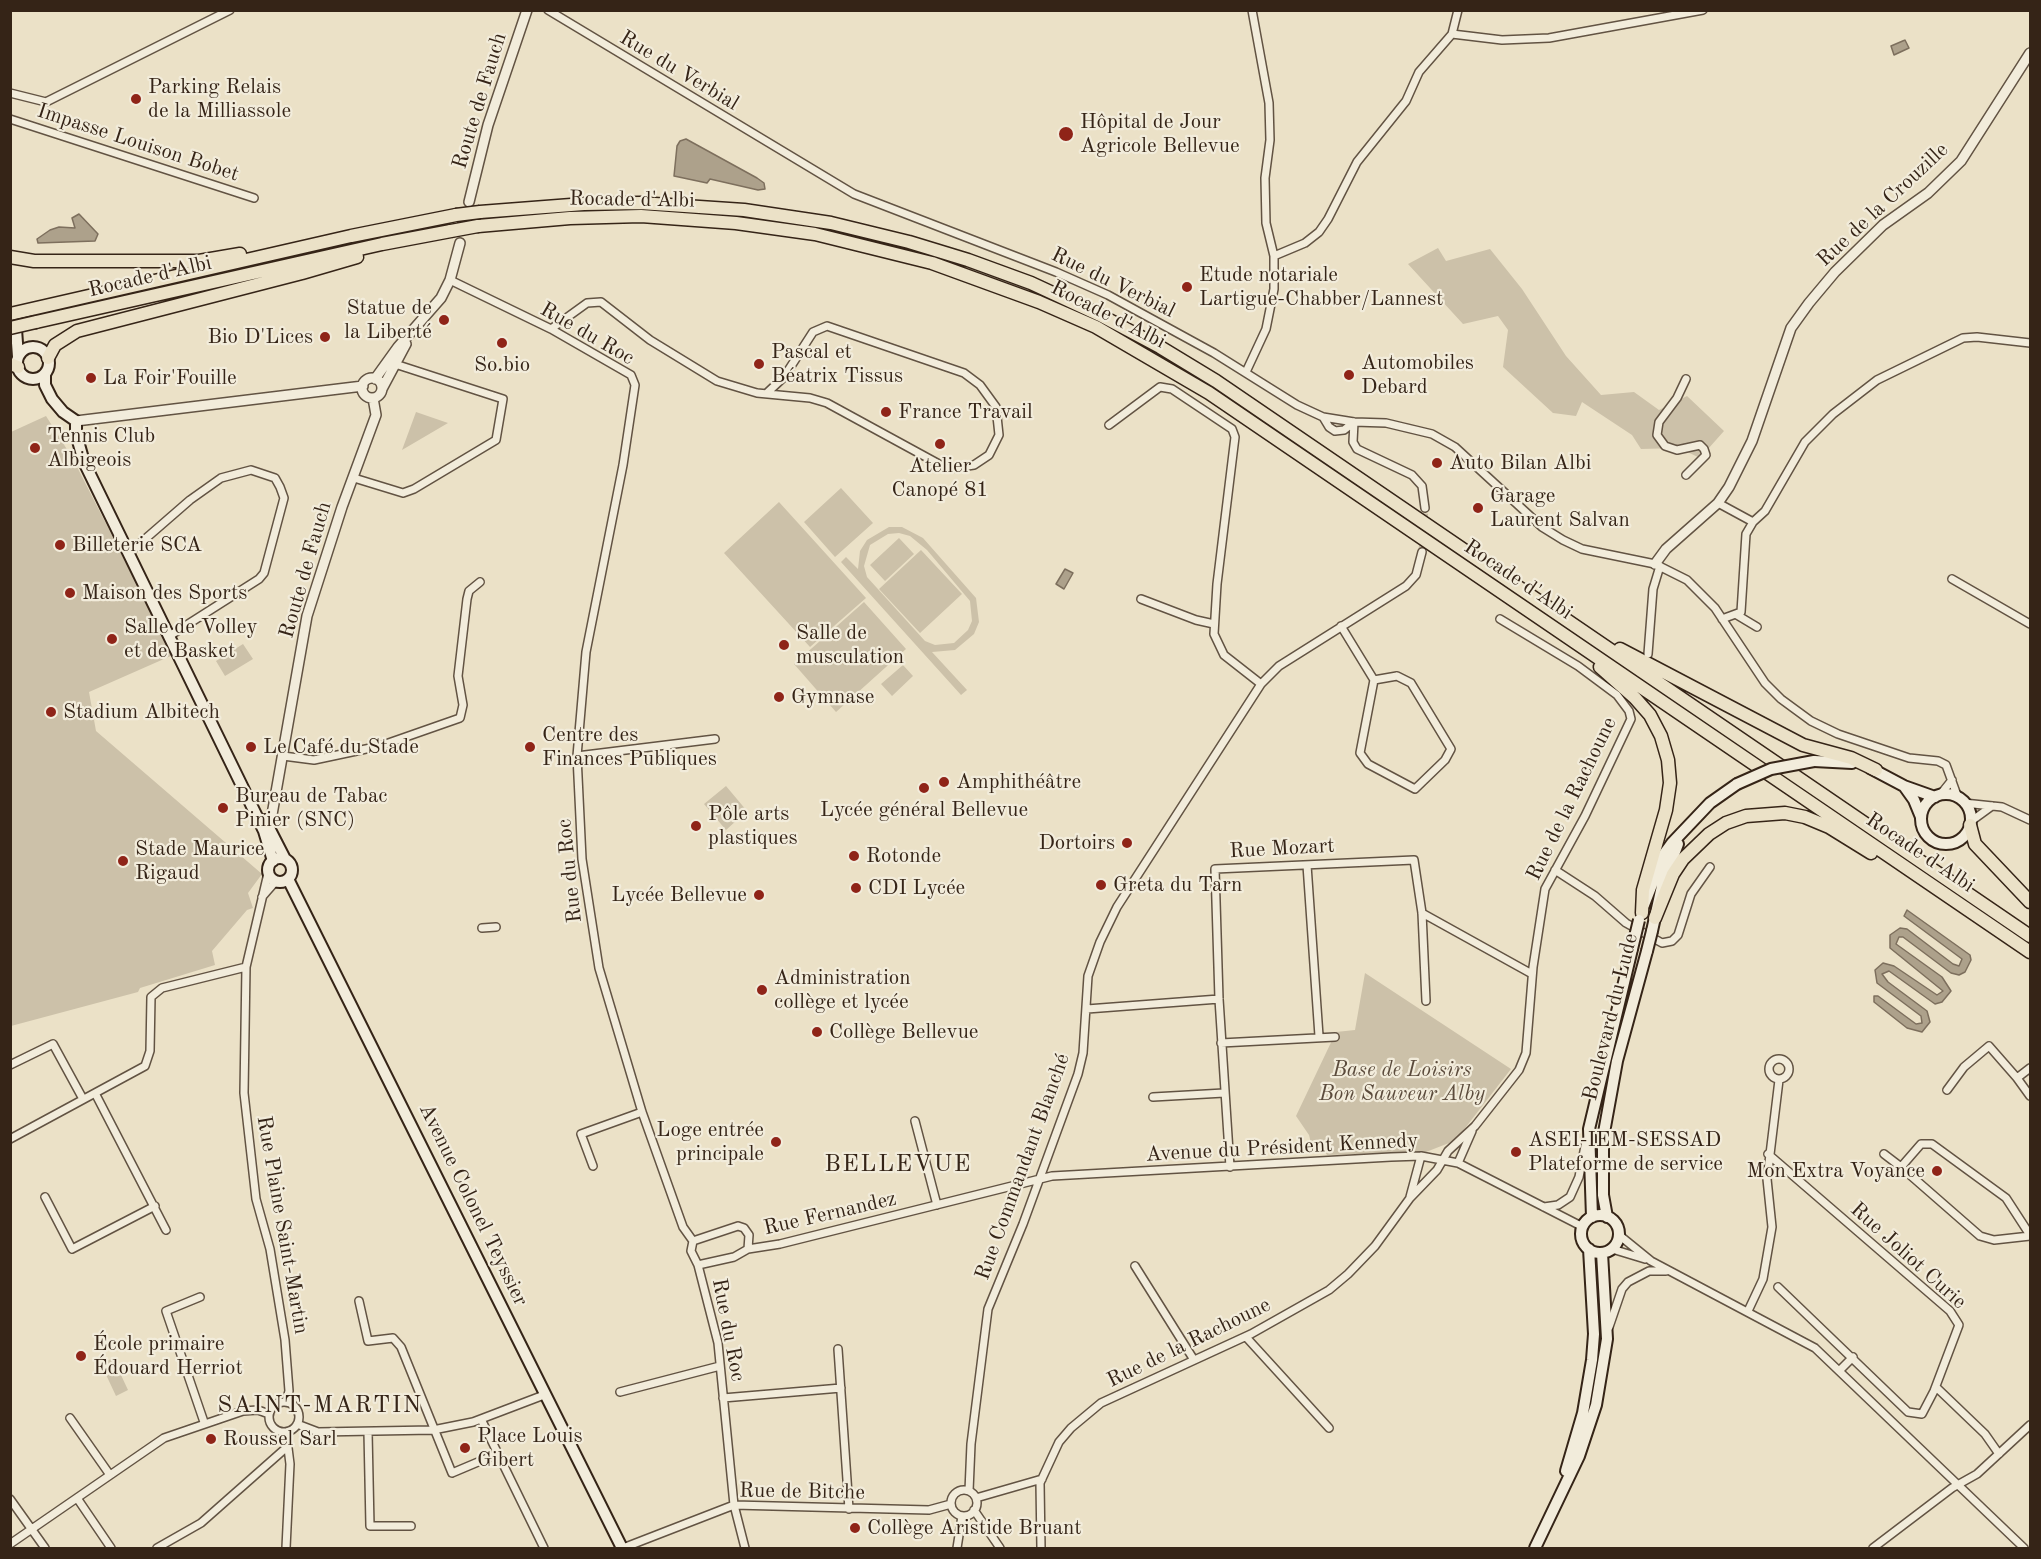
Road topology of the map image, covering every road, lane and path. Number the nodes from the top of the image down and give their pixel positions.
1 (230, 10) edge
2 (527, 10) edge
3 (549, 10) edge
4 (1252, 10) edge
5 (1458, 10) edge
6 (1703, 10) edge
7 (1452, 34) junction
8 (2031, 53) edge
9 (10, 93) edge
10 (10, 119) edge
11 (254, 198) dead end
12 (469, 202) dead end
13 (460, 243) dead end
14 (382, 244) junction
15 (264, 256) junction
16 (1274, 256) junction
17 (10, 257) edge
18 (450, 280) junction
19 (10, 314) edge
20 (10, 328) edge
21 (551, 329) junction
22 (413, 332) junction
23 (2031, 344) edge
24 (34, 347) junction
25 (48, 358) junction
26 (16, 363) edge
27 (395, 364) junction
28 (1246, 372) junction
29 (45, 374) junction
30 (28, 378) junction
31 (375, 379) junction
32 (1686, 379) dead end
33 (363, 386) junction
34 (382, 389) junction
35 (47, 392) junction
36 (768, 392) junction
37 (373, 398) junction
38 (1323, 417) junction
39 (76, 421) junction
40 (1354, 422) junction
41 (1109, 425) dead end
42 (1686, 475) dead end
43 (354, 478) junction
44 (1718, 503) junction
45 (1425, 508) tunnel mouth
46 (1753, 522) junction
47 (1422, 552) tunnel mouth
48 (129, 553) junction
49 (1658, 565) junction
50 (1952, 579) dead end
51 (480, 582) dead end
52 (1141, 599) dead end
53 (1737, 615) junction
54 (1500, 619) dead end
55 (1722, 619) junction
56 (1214, 624) junction
57 (2031, 624) edge
58 (1341, 626) junction
59 (1757, 627) dead end
60 (171, 635) junction
61 (1598, 642) junction
62 (1579, 645) junction
63 (1648, 654) dead end
64 (1374, 680) junction
65 (1261, 684) junction
66 (715, 739) dead end
67 (283, 756) junction
68 (577, 756) junction
69 (1876, 770) junction
70 (1952, 780) junction
71 (1904, 786) junction
72 (1937, 796) junction
73 (1961, 800) junction
74 (1992, 806) junction
75 (254, 810) junction
76 (1921, 818) junction
77 (2031, 820) edge
78 (1970, 824) junction
79 (270, 825) junction
80 (1684, 830) junction
81 (285, 859) junction
82 (271, 865) junction
83 (1307, 865) junction
84 (1710, 867) dead end
85 (1556, 870) junction
86 (288, 879) junction
87 (276, 881) junction
88 (261, 899) junction
89 (2031, 902) edge
90 (1422, 913) junction
91 (1641, 916) junction
92 (1655, 918) junction
93 (496, 927) dead end
94 (482, 928) dead end
95 (2031, 936) edge
96 (2031, 952) edge
97 (2031, 958) edge
98 (246, 967) junction
99 (1532, 974) junction
100 (1219, 999) junction
101 (1425, 1001) dead end
102 (1087, 1009) junction
103 (1319, 1036) junction
104 (1335, 1037) dead end
105 (1221, 1043) junction
106 (10, 1065) edge
107 (2031, 1068) edge
108 (2017, 1078) junction
109 (1779, 1080) dead end
110 (1947, 1090) dead end
111 (95, 1093) junction
112 (1224, 1093) junction
113 (2031, 1096) edge
114 (1153, 1097) dead end
115 (83, 1100) junction
116 (642, 1112) junction
117 (915, 1121) dead end
118 (1475, 1126) junction
119 (1589, 1129) junction
120 (10, 1139) edge
121 (1768, 1154) junction
122 (1884, 1154) dead end
123 (1421, 1156) junction
124 (1444, 1158) junction
125 (1458, 1163) junction
126 (593, 1166) dead end
127 (1230, 1167) junction
128 (1901, 1167) junction
129 (1040, 1179) junction
130 (45, 1197) dead end
131 (1410, 1198) junction
132 (938, 1205) junction
133 (154, 1206) junction
134 (1542, 1207) junction
135 (1592, 1217) junction
136 (1607, 1217) junction
137 (1583, 1227) junction
138 (166, 1230) dead end
139 (1619, 1235) junction
140 (2031, 1236) edge
141 (693, 1241) junction
142 (748, 1249) junction
143 (1589, 1249) junction
144 (1607, 1251) junction
145 (1651, 1261) junction
146 (698, 1265) junction
147 (1135, 1266) dead end
148 (1671, 1272) junction
149 (1779, 1287) dead end
150 (200, 1297) dead end
151 (359, 1301) dead end
152 (1748, 1311) junction
153 (1606, 1334) junction
154 (1246, 1337) junction
155 (838, 1348) dead end
156 (1853, 1357) junction
157 (1194, 1359) junction
158 (720, 1366) junction
159 (1840, 1370) junction
160 (1936, 1387) junction
161 (841, 1388) junction
162 (620, 1392) dead end
163 (544, 1395) junction
164 (723, 1398) junction
165 (286, 1402) junction
166 (269, 1414) junction
167 (70, 1418) dead end
168 (481, 1419) junction
169 (204, 1422) junction
170 (297, 1424) junction
171 (2031, 1425) edge
172 (1329, 1428) dead end
173 (433, 1430) junction
174 (286, 1432) junction
175 (368, 1432) junction
176 (287, 1447) junction
177 (497, 1454) junction
178 (1999, 1454) junction
179 (110, 1475) junction
180 (1041, 1479) junction
181 (1960, 1485) junction
182 (969, 1491) junction
183 (1561, 1492) junction
184 (77, 1498) junction
185 (976, 1498) junction
186 (10, 1499) edge
187 (951, 1504) junction
188 (734, 1505) junction
189 (849, 1509) junction
190 (975, 1510) junction
191 (962, 1516) junction
192 (411, 1526) dead end
193 (32, 1530) junction
194 (10, 1544) edge
195 (45, 1548) edge
196 (111, 1548) edge
197 (157, 1548) edge
198 (285, 1548) edge
199 (544, 1548) edge
200 (622, 1548) edge
201 (744, 1548) edge
202 (957, 1548) edge
203 (1000, 1548) edge
204 (1041, 1548) edge
205 (1535, 1548) edge
206 (1873, 1548) edge
207 (2024, 1548) edge

1 - 9 street
2 - 12 street, Route de Fauch
3 - 28 street, Rue du Verbial
4 - 16 street
5 - 7 street
6 - 7 street
7 - 16 street
8 - 44 street, Rue de la Crouzille
10 - 11 street, Impasse Louison Bobet
13 - 18 street
14 - 20 highway, Rocade d'Albi, bridge
14 - 25 highway
14 - 62 highway, Rocade d'Albi, bridge
15 - 17 highway
15 - 19 highway, Rocade d'Albi
15 - 61 highway, Rocade d'Albi, bridge
16 - 28 street
18 - 21 street, Rue du Roc
18 - 22 street
21 - 36 street
21 - 68 street, Rue du Roc
22 - 27 street
22 - 31 street
23 - 46 street
24 - 25 main road
24 - 26 main road
24 - 26 main road
25 - 29 main road
26 - 30 main road
27 - 34 street
27 - 43 street
28 - 38 street, Rue du Verbial
29 - 30 main road
29 - 35 main road
30 - 35 main road
31 - 33 street
31 - 34 street
32 - 42 street
33 - 37 street
33 - 39 street
34 - 37 street
35 - 39 main road
36 - 36 street
37 - 43 street, Route de Fauch
38 - 40 street, Rue du Verbial
38 - 40 street
39 - 48 main road
40 - 45 street
40 - 49 street, Rue du Verbial
41 - 56 street
43 - 67 street, Route de Fauch
44 - 46 street
44 - 49 street, Rue de la Crouzille
46 - 53 street
47 - 58 street, Rue Commandant Blanché
48 - 60 main road
48 - 60 street
49 - 55 street, Rue du Verbial
49 - 63 street
50 - 57 street
51 - 67 street
52 - 56 street
53 - 55 street
53 - 59 street
54 - 85 street, Rue de la Rachoune
55 - 70 street, Rue du Verbial
56 - 65 street
58 - 64 street
58 - 65 street, Rue Commandant Blanché
60 - 75 main road
61 - 69 highway
61 - 95 highway, Rocade d'Albi
62 - 91 highway
62 - 96 highway, Rocade d'Albi
64 - 64 street
65 - 102 street, Rue Commandant Blanché
66 - 68 street
67 - 79 street, Route de Fauch
68 - 116 street, Rue du Roc
69 - 71 main road, Boulevard du Lude
69 - 80 main road, Boulevard du Lude, bridge
70 - 72 street
70 - 73 street, Rue du Verbial
71 - 72 main road, Boulevard du Lude
71 - 76 main road
72 - 73 main road
72 - 76 main road
73 - 74 street
73 - 78 main road
74 - 77 street
74 - 78 street
75 - 79 main road
75 - 82 main road
76 - 78 main road
78 - 89 highway
79 - 81 main road
80 - 91 main road, Boulevard du Lude
80 - 92 main road, Boulevard du Lude
81 - 82 main road
81 - 86 main road
82 - 87 main road
82 - 88 street
83 - 90 street, Rue Mozart
83 - 100 street, Rue Mozart
83 - 103 street
84 - 85 street
85 - 99 street, Rue de la Rachoune
86 - 87 main road
86 - 163 main road, Avenue Colonel Teyssier
87 - 88 street, Rue Plaine Saint-Martin
88 - 98 street, Rue Plaine Saint-Martin
90 - 99 street
90 - 101 street, Rue Mozart
91 - 119 main road, Boulevard du Lude, bridge
92 - 97 highway
92 - 136 main road, Boulevard du Lude, bridge
93 - 94 street
98 - 111 street
98 - 165 street, Rue Plaine Saint-Martin
99 - 118 street, Rue de la Rachoune
100 - 102 street
100 - 105 street
102 - 129 street, Rue Commandant Blanché
103 - 104 street
103 - 105 street
105 - 112 street
106 - 115 street
107 - 108 street
108 - 110 street
108 - 113 street
109 - 121 street
111 - 115 street
111 - 133 street
112 - 114 street
112 - 127 street
115 - 120 street
116 - 126 street
116 - 141 street, Rue du Roc
117 - 132 street
118 - 124 street, Rue de la Rachoune
118 - 125 street
119 - 134 street, Boulevard du Lude
119 - 135 main road, Boulevard du Lude
121 - 152 street
121 - 160 street, Rue Joliot Curie
122 - 128 street
123 - 124 street, Avenue du Président Kennedy
123 - 127 street, Avenue du Président Kennedy
123 - 131 street, Rue de la Rachoune
124 - 125 street, Avenue du Président Kennedy
124 - 131 street, Rue de la Rachoune
125 - 134 street, Avenue du Président Kennedy
127 - 129 street, Avenue du Président Kennedy
128 - 140 street
128 - 140 street
129 - 132 street, Rue Fernandez
129 - 182 street, Rue Commandant Blanché
130 - 133 street
131 - 154 street, Rue de la Rachoune
132 - 142 street, Rue Fernandez
133 - 138 street
134 - 137 street, Avenue du Président Kennedy
135 - 136 main road
135 - 137 main road
136 - 139 main road
137 - 143 main road
139 - 144 main road
139 - 145 street
141 - 142 street
141 - 146 street, Rue du Roc
142 - 146 street, Rue Fernandez
143 - 144 main road
143 - 183 main road
144 - 145 street
144 - 153 main road
145 - 148 street
146 - 158 street, Rue du Roc
147 - 157 street
148 - 152 street
148 - 153 street
149 - 156 street
150 - 169 street
151 - 173 street
152 - 159 street
153 - 183 main road
154 - 157 street, Rue de la Rachoune
154 - 172 street
155 - 161 street
156 - 159 street
156 - 160 street
157 - 180 street, Rue de la Rachoune
158 - 162 street
158 - 164 street, Rue du Roc
159 - 181 street
160 - 178 street
161 - 164 street
161 - 189 street
163 - 168 street
163 - 200 main road, Avenue Colonel Teyssier
164 - 188 street, Rue du Roc
165 - 166 street
165 - 170 street, Rue Plaine Saint-Martin
166 - 169 street
166 - 174 street
167 - 179 street
168 - 173 street
168 - 177 street
169 - 179 street
170 - 174 street
170 - 175 street
171 - 178 street
173 - 175 street
173 - 177 street
174 - 176 street
175 - 192 street
176 - 197 street
176 - 198 street
177 - 199 street
178 - 181 street
179 - 184 street
180 - 185 street
180 - 204 street
181 - 206 street
181 - 207 street
182 - 185 street
182 - 187 street
183 - 205 main road
184 - 193 street
184 - 196 street
185 - 190 street
186 - 193 street
187 - 189 street, Rue de Bitche
187 - 191 street
188 - 189 street, Rue de Bitche
188 - 200 street, Rue de Bitche
188 - 201 street, Rue du Roc
190 - 191 street
190 - 203 street
191 - 202 street
193 - 194 street
193 - 195 street

